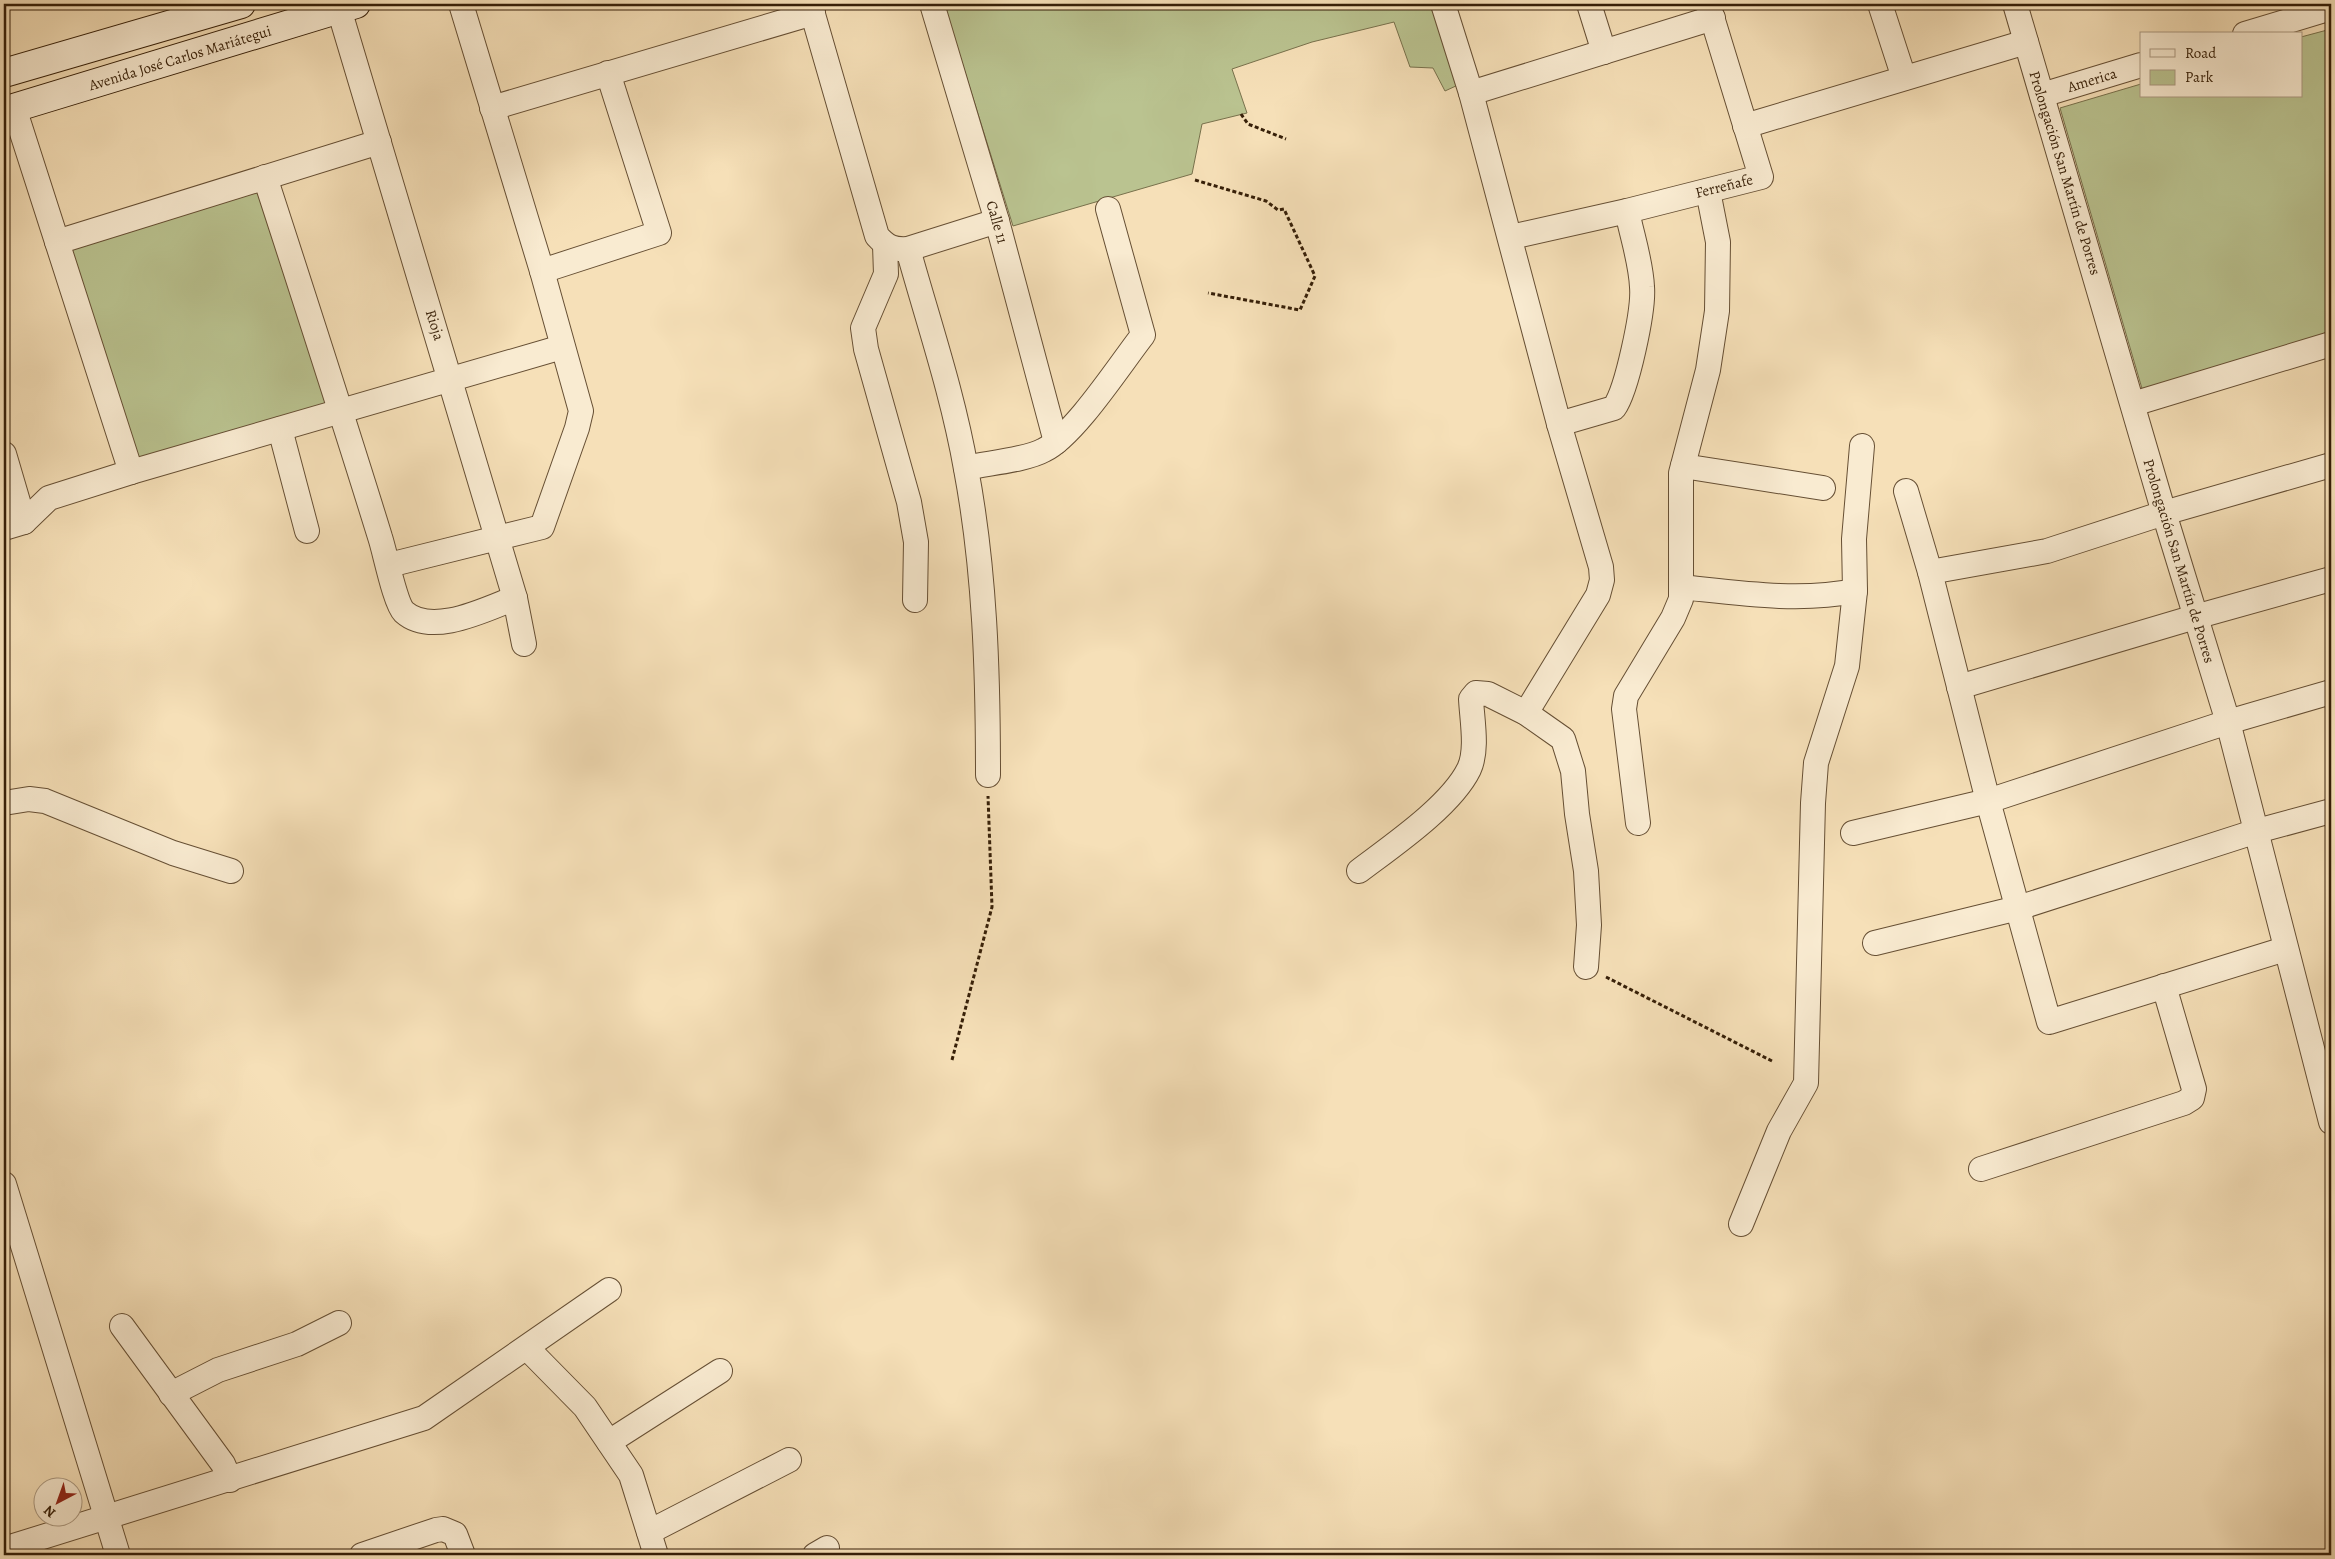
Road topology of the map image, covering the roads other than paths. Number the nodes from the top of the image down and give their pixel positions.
1 (240, 4) edge
2 (461, 4) edge
3 (932, 4) edge
4 (1443, 4) edge
5 (1590, 4) edge
6 (1880, 4) edge
7 (2015, 4) edge
8 (348, 6) edge
9 (811, 8) edge
10 (2331, 8) edge
11 (1710, 11) edge
12 (2252, 32) edge
13 (2026, 42) junction
14 (1604, 52) junction
15 (2140, 65) edge
16 (4, 73) edge
17 (608, 73) junction
18 (1904, 78) junction
19 (1471, 93) junction
20 (2042, 95) junction
21 (492, 108) junction
22 (9, 110) edge
23 (1745, 126) junction
24 (379, 142) junction
25 (265, 177) junction
26 (1708, 191) junction
27 (1108, 209) dead end
28 (1627, 211) junction
29 (998, 221) junction
30 (1511, 237) junction
31 (57, 242) junction
32 (896, 247) junction
33 (542, 271) junction
34 (2331, 344) edge
35 (562, 347) junction
36 (451, 379) junction
37 (2134, 404) junction
38 (342, 411) junction
39 (1559, 424) junction
40 (280, 429) junction
41 (1056, 442) junction
42 (1862, 446) dead end
43 (4, 454) edge
44 (1683, 466) junction
45 (2331, 466) edge
46 (966, 468) junction
47 (131, 472) junction
48 (1823, 488) dead end
49 (1906, 491) dead end
50 (2164, 513) junction
51 (14, 525) edge
52 (307, 531) dead end
53 (497, 537) junction
54 (389, 565) junction
55 (1930, 572) junction
56 (2330, 585) edge
57 (1681, 587) junction
58 (1855, 591) junction
59 (515, 598) junction
60 (915, 600) dead end
61 (2195, 617) junction
62 (524, 644) dead end
63 (1959, 687) junction
64 (2331, 692) edge
65 (1526, 712) junction
66 (2228, 722) junction
67 (988, 775) road end
68 (1988, 802) junction
69 (4, 803) edge
70 (2331, 811) edge
71 (1638, 823) dead end
72 (2257, 831) junction
73 (1853, 833) dead end
74 (231, 871) dead end
75 (1359, 871) dead end
76 (2018, 908) junction
77 (1875, 943) dead end
78 (2285, 949) junction
79 (1586, 967) road end
80 (2164, 986) junction
81 (2331, 1122) edge
82 (1981, 1169) dead end
83 (4, 1184) edge
84 (1741, 1224) dead end
85 (609, 1290) dead end
86 (339, 1323) dead end
87 (122, 1326) dead end
88 (527, 1348) junction
89 (720, 1371) dead end
90 (171, 1394) junction
91 (609, 1442) junction
92 (789, 1460) dead end
93 (230, 1480) junction
94 (107, 1518) junction
95 (648, 1532) junction
96 (4, 1549) edge
97 (118, 1555) edge
98 (362, 1555) edge
99 (463, 1555) edge
100 (656, 1555) edge

1 - 16 main road
2 - 21 street
3 - 29 street, Calle 11
4 - 19 street
5 - 14 street
6 - 18 street
7 - 13 street, Prolongación San Martín de Porres
8 - 22 main road, Avenida José Carlos Mariátegui
8 - 24 street, Rioja
9 - 17 street
9 - 32 street
10 - 12 street
11 - 14 street
11 - 23 street, Ferreñafe
13 - 18 street
13 - 20 street, Prolongación San Martín de Porres
14 - 19 street
15 - 20 street, America
17 - 21 street
17 - 33 street
18 - 23 street
19 - 30 street
20 - 37 street, Prolongación San Martín de Porres
21 - 33 street
22 - 31 street
23 - 26 street, Ferreñafe
24 - 25 street
24 - 36 street, Rioja
25 - 31 street
25 - 38 street
26 - 28 street, Ferreñafe
26 - 44 street
27 - 41 street
28 - 30 street, Ferreñafe
28 - 39 street
29 - 32 street
29 - 41 street, Calle 11
30 - 39 street
31 - 47 street
32 - 46 street
32 - 60 street
33 - 35 street
34 - 37 street
35 - 36 street
35 - 53 street
36 - 38 street
36 - 53 street, Rioja
37 - 50 street, Prolongación San Martín de Porres
38 - 40 street
38 - 54 street
39 - 65 street
40 - 47 street
40 - 52 street
41 - 46 street
42 - 58 street
43 - 51 street
44 - 48 street
44 - 57 street
45 - 50 street
46 - 67 street
47 - 51 street
49 - 55 street
50 - 55 street
50 - 61 street, Prolongación San Martín de Porres
53 - 54 street
53 - 59 street, Rioja
54 - 59 street
55 - 63 street
56 - 61 street
57 - 58 street
57 - 71 street
58 - 84 street
59 - 62 street, Rioja
61 - 63 street
61 - 66 street, Prolongación San Martín de Porres
63 - 68 street
64 - 66 street
65 - 75 street
65 - 79 street
66 - 68 street
66 - 72 street, Prolongación San Martín de Porres
68 - 73 street
68 - 76 street
69 - 74 street
70 - 72 street
72 - 76 street
72 - 78 street, Prolongación San Martín de Porres
76 - 77 street
76 - 80 street
78 - 80 street
78 - 81 street, Prolongación San Martín de Porres
80 - 82 street
83 - 94 street
85 - 88 street
86 - 90 street
87 - 90 street
88 - 91 street
88 - 93 street
89 - 91 street
90 - 93 street
91 - 95 street
92 - 95 street
93 - 94 street
94 - 96 street
94 - 97 street
95 - 100 street
98 - 99 street

